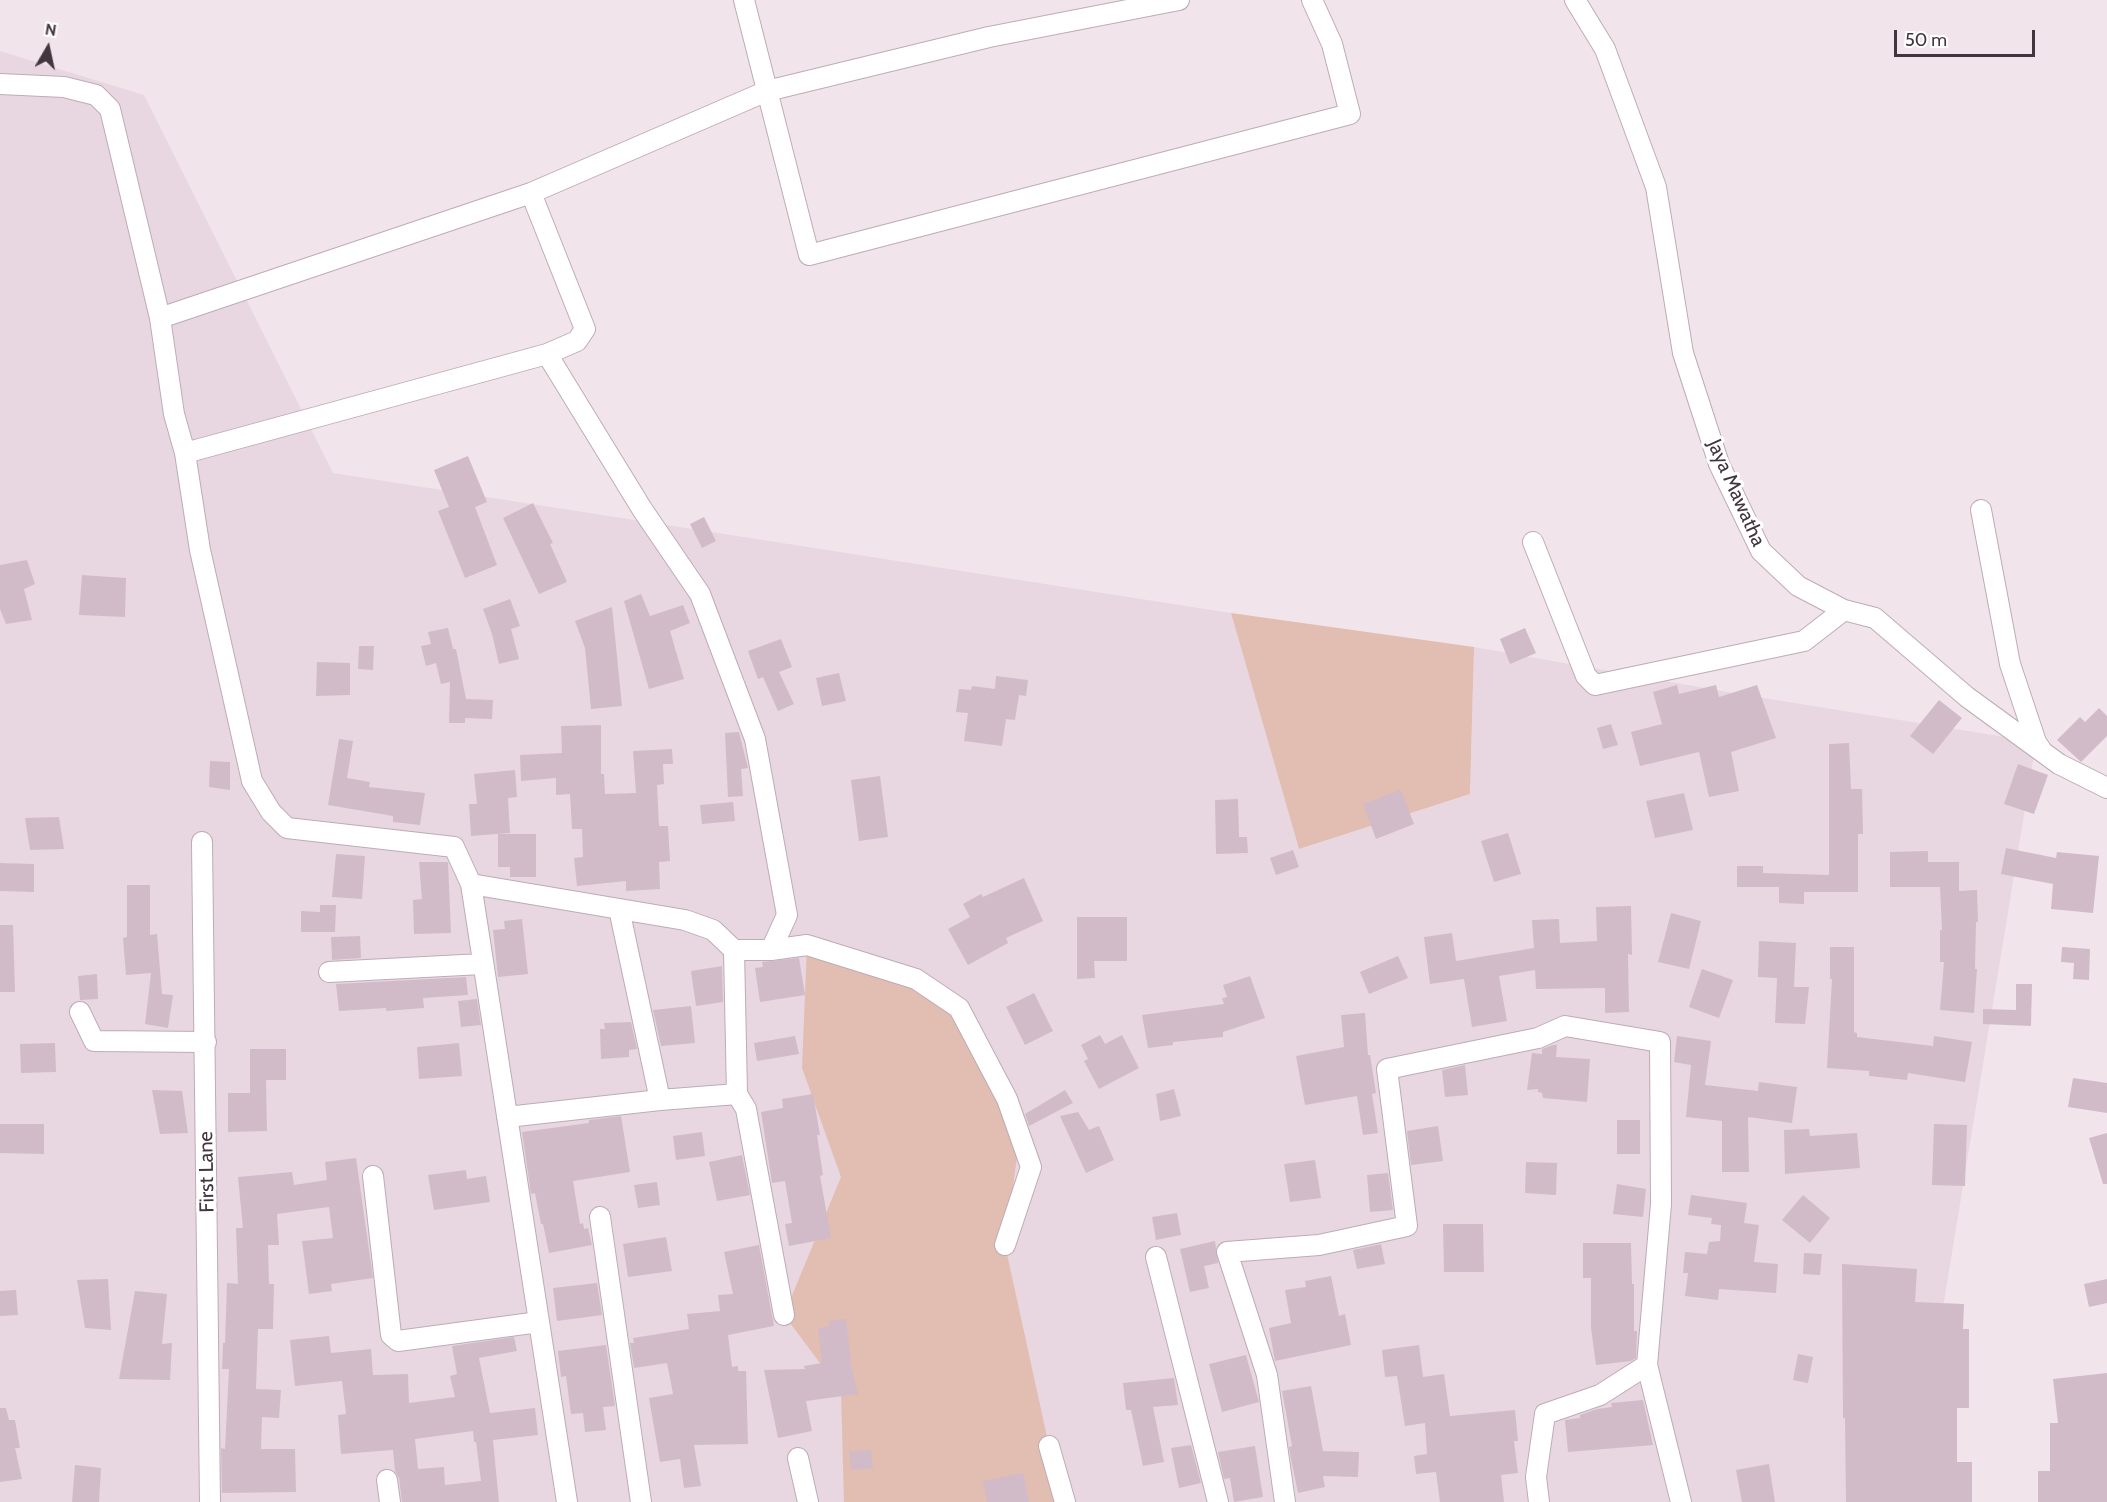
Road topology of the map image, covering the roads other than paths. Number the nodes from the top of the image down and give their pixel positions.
1 (744, 0) edge
2 (1179, 0) edge
3 (1312, 0) edge
4 (1575, 0) edge
5 (0, 84) edge
6 (766, 91) junction
7 (531, 193) junction
8 (160, 318) junction
9 (547, 354) junction
10 (185, 453) junction
11 (1981, 510) dead end
12 (1533, 542) dead end
13 (1844, 610) junction
14 (2042, 752) junction
15 (2107, 788) edge
16 (202, 842) dead end
17 (471, 884) junction
18 (620, 909) junction
19 (771, 950) junction
20 (734, 951) junction
21 (482, 964) junction
22 (329, 972) dead end
23 (80, 1012) dead end
24 (206, 1042) junction
25 (737, 1094) junction
26 (660, 1100) junction
27 (507, 1117) junction
28 (373, 1176) dead end
29 (600, 1217) dead end
30 (1005, 1245) dead end
31 (1156, 1257) dead end
32 (784, 1315) dead end
33 (539, 1322) junction
34 (1647, 1365) junction
35 (1049, 1446) dead end
36 (798, 1458) dead end
37 (387, 1480) dead end
38 (210, 1502) edge
39 (390, 1502) edge
40 (567, 1502) edge
41 (641, 1502) edge
42 (808, 1502) edge
43 (1065, 1502) edge
44 (1218, 1502) edge
45 (1285, 1502) edge
46 (1539, 1502) edge
47 (1681, 1502) edge

1 - 6 street
2 - 6 street
3 - 6 street
4 - 13 street, Jaya Mawatha
5 - 8 street
6 - 7 street
7 - 8 street
7 - 9 street
8 - 10 street
9 - 10 street
9 - 19 street
10 - 17 street
11 - 14 street
12 - 13 street
13 - 14 street, Jaya Mawatha
14 - 15 street, Jaya Mawatha
16 - 24 street, First Lane
17 - 18 street
17 - 21 street
18 - 20 street
18 - 26 street
19 - 20 street
19 - 30 street
20 - 25 street
21 - 22 street
21 - 27 street
23 - 24 street
24 - 38 street, First Lane
25 - 26 street
25 - 32 street
26 - 27 street
27 - 33 street
28 - 33 street
29 - 41 street
31 - 44 street
33 - 40 street
34 - 45 street
34 - 46 street
34 - 47 street
35 - 43 street
36 - 42 street
37 - 39 street

